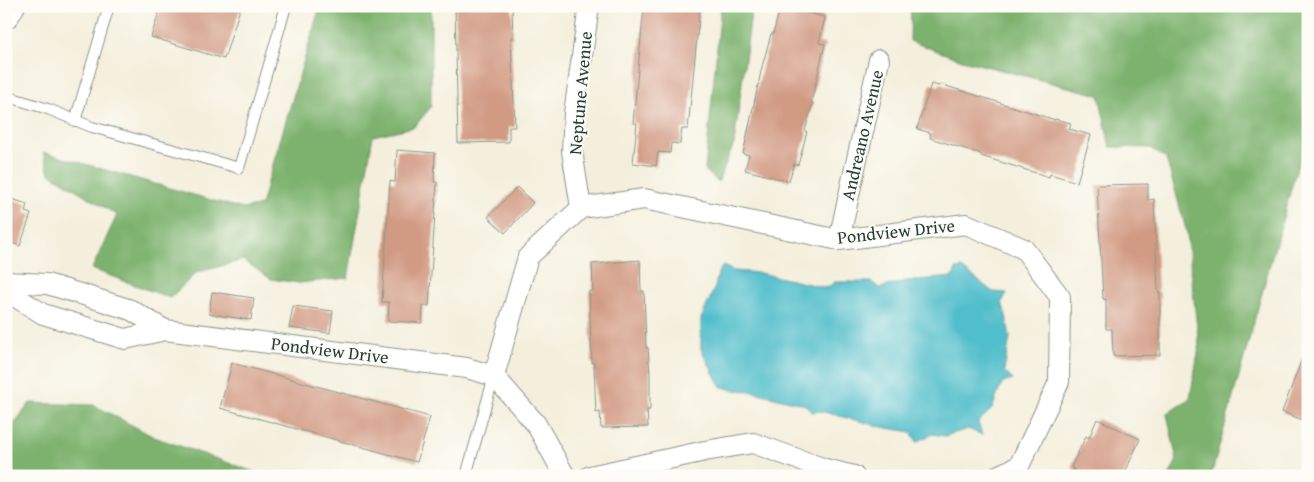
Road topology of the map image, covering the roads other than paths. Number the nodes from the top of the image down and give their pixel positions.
1 (12, 6) edge
2 (109, 6) edge
3 (286, 6) edge
4 (589, 6) edge
5 (6, 16) edge
6 (879, 60) dead end
7 (6, 96) edge
8 (75, 121) junction
9 (581, 208) junction
10 (838, 240) junction
11 (6, 282) edge
12 (6, 291) edge
13 (87, 296) junction
14 (78, 325) junction
15 (165, 330) junction
16 (494, 376) junction
17 (466, 476) edge
18 (565, 476) edge
19 (590, 476) edge
20 (854, 476) edge
21 (997, 476) edge

1 - 5 street
2 - 8 lane
3 - 8 lane
4 - 9 street, Neptune Avenue
6 - 10 street, Andreano Avenue
7 - 8 lane
9 - 10 street, Pondview Drive
9 - 16 street
10 - 21 street, Pondview Drive
11 - 13 street, Pondview Drive
12 - 14 street, Pondview Drive
13 - 14 street
13 - 15 street, Pondview Drive
14 - 15 street, Pondview Drive
15 - 16 street, Pondview Drive
16 - 17 lane
16 - 18 street
19 - 20 street

